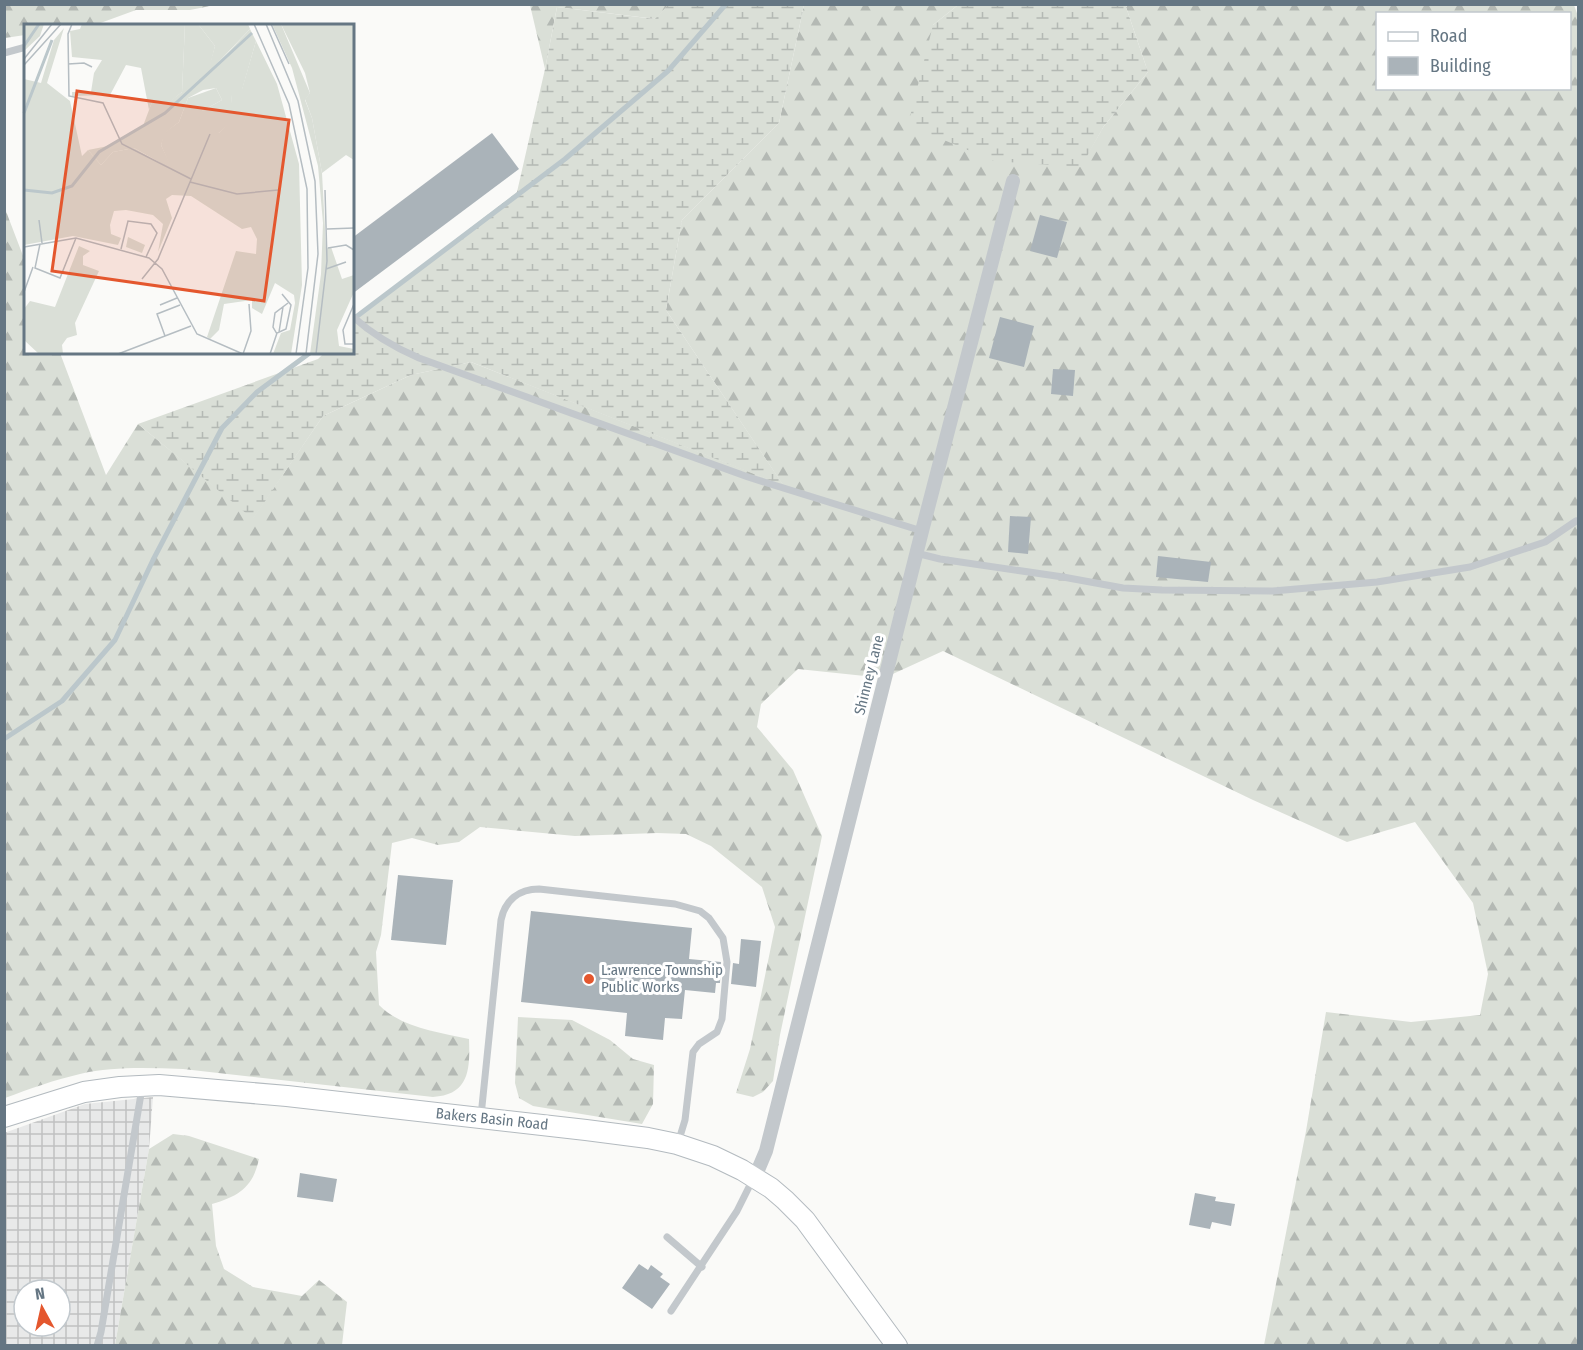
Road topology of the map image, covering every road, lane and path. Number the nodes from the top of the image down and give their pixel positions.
1 (24, 48) edge
2 (4, 53) edge
3 (1013, 181) dead end
4 (354, 318) edge
5 (1576, 521) dead end
6 (922, 531) junction
7 (916, 553) junction
8 (142, 1085) junction
9 (4, 1117) edge
10 (481, 1118) junction
11 (677, 1144) junction
12 (755, 1177) junction
13 (667, 1237) dead end
14 (702, 1267) junction
15 (671, 1311) dead end
16 (97, 1346) edge
17 (897, 1346) edge

1 - 2 lane
3 - 6 street, Shinney Lane
4 - 6 lane
5 - 7 lane
6 - 7 street, Shinney Lane
7 - 12 street, Shinney Lane
8 - 9 main road, Bakers Basin Road
8 - 10 main road, Bakers Basin Road
8 - 16 lane
10 - 11 main road, Bakers Basin Road
10 - 11 lane
11 - 12 main road, Bakers Basin Road
12 - 14 lane
12 - 17 main road, Bakers Basin Road
13 - 14 lane
14 - 15 lane

